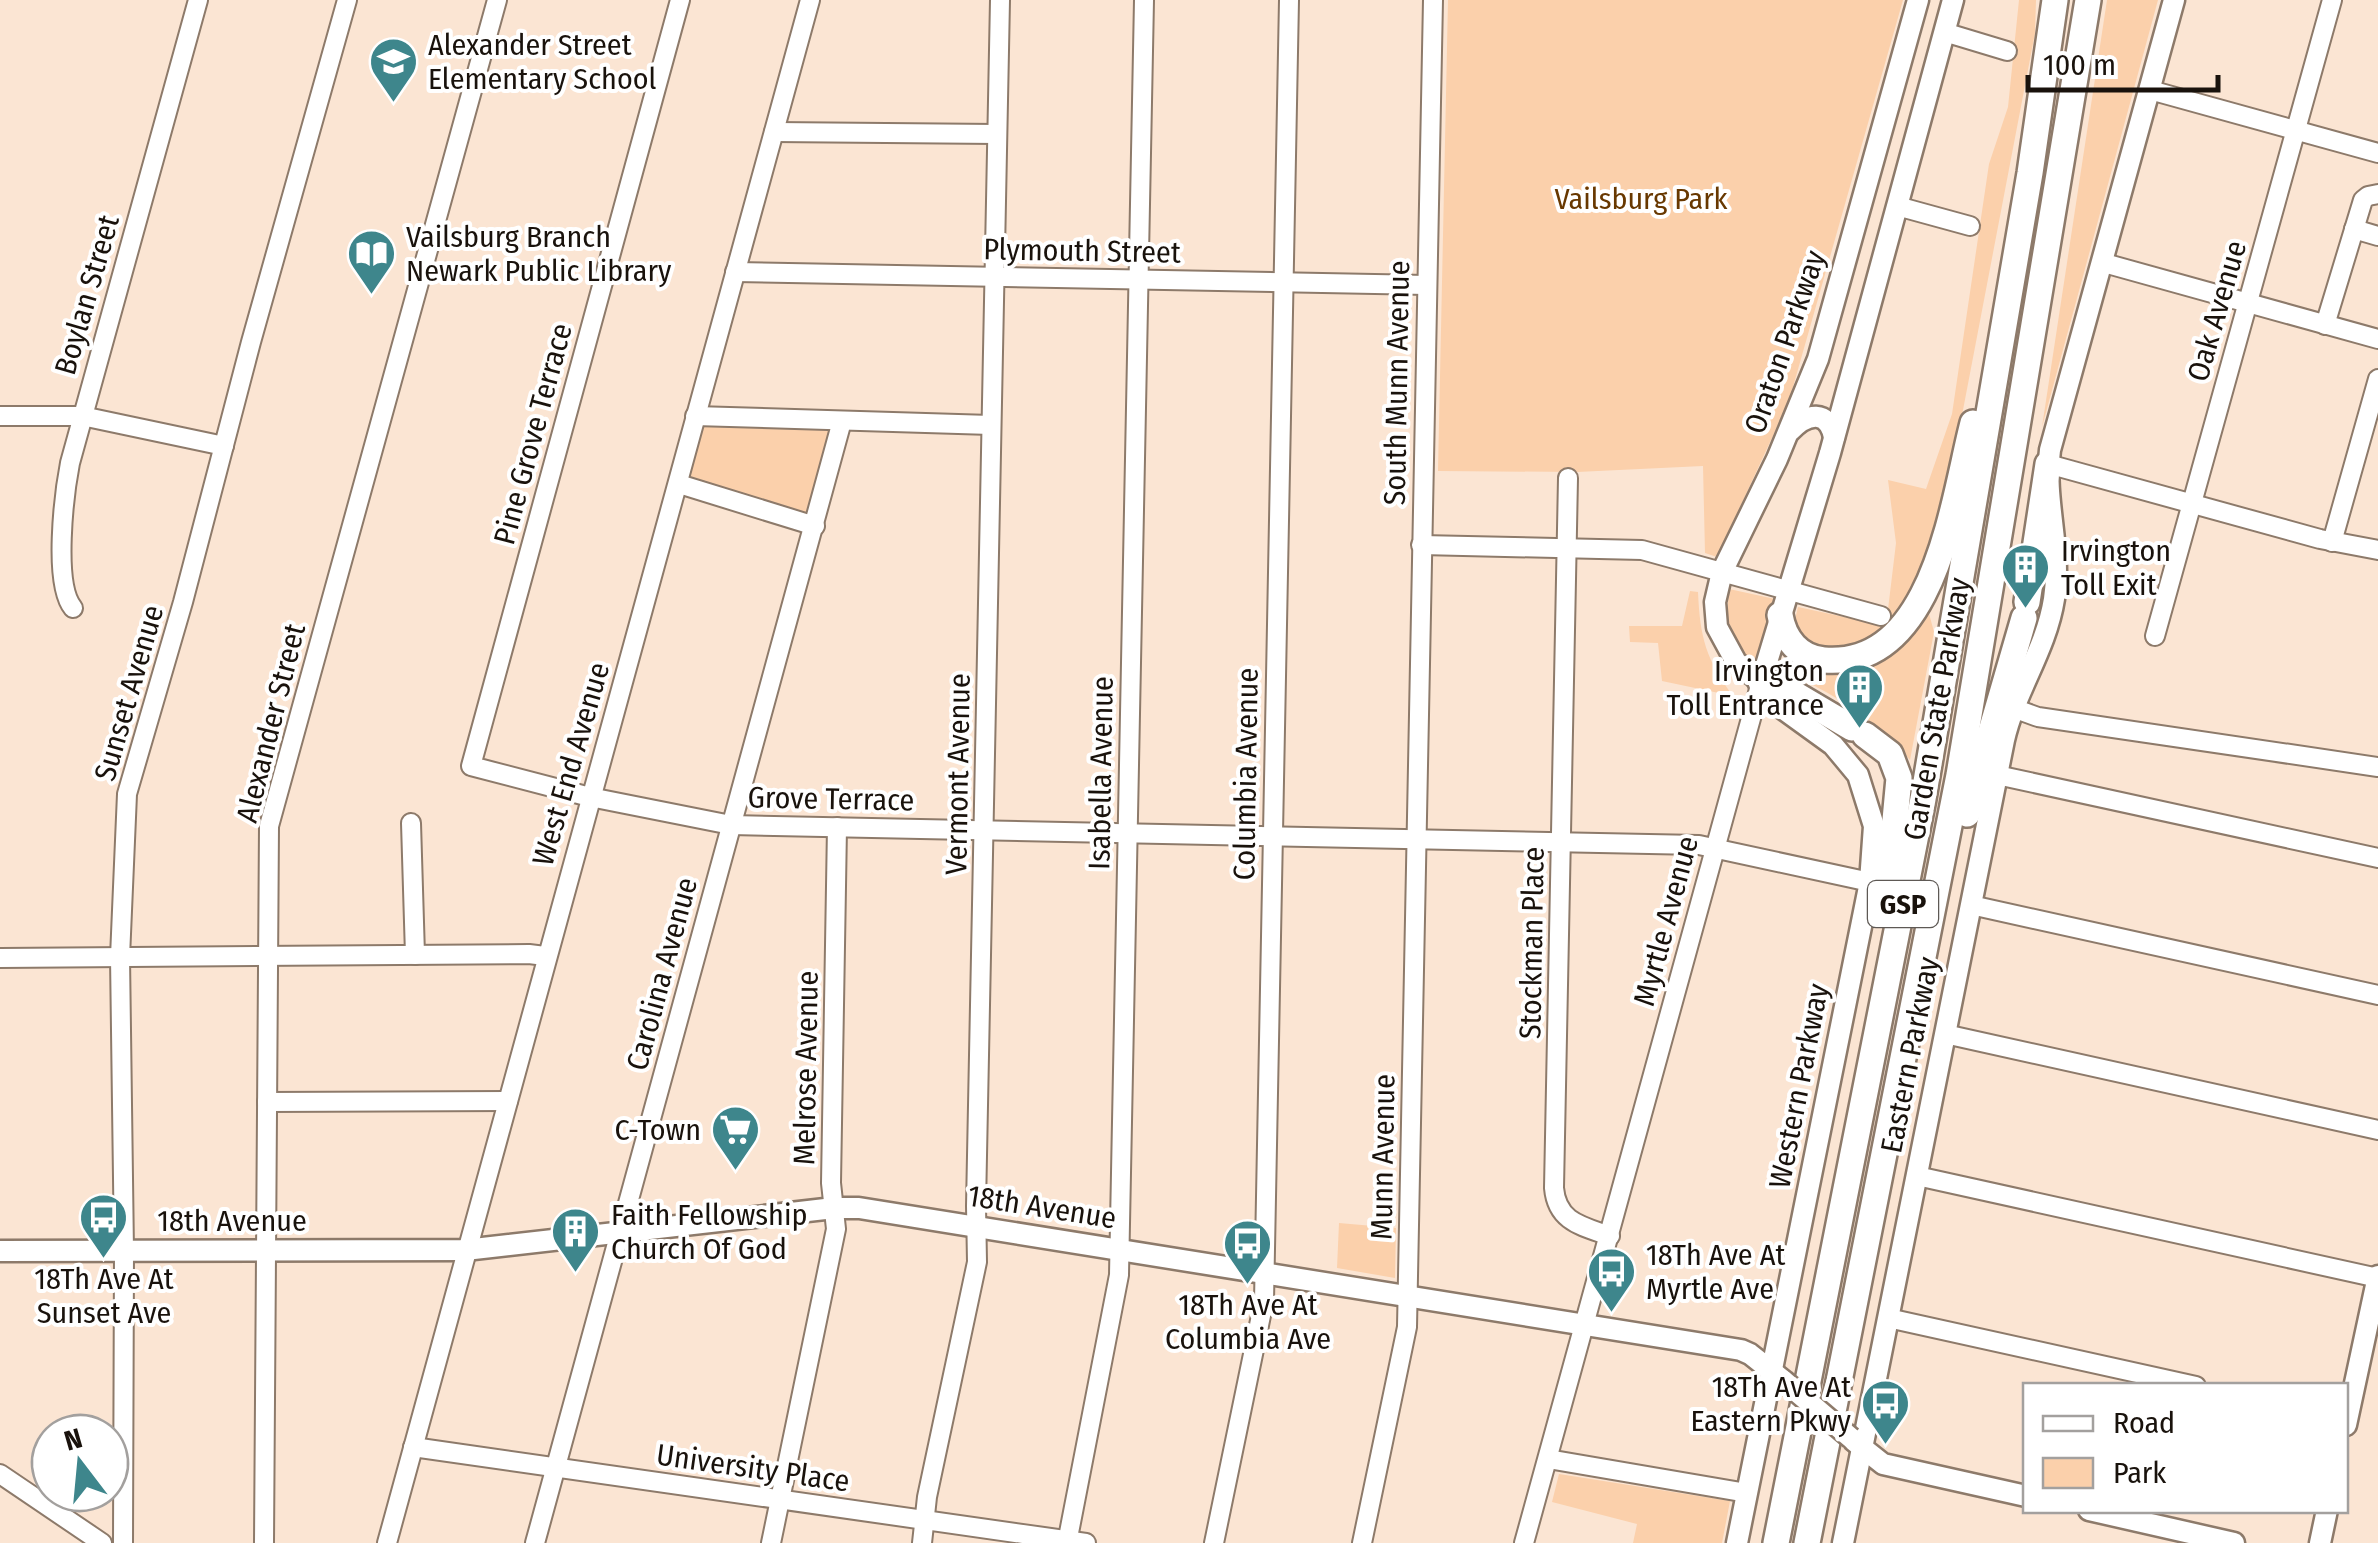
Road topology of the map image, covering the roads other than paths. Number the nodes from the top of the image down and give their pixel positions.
1 (198, 0) edge
2 (347, 0) edge
3 (497, 0) edge
4 (680, 0) edge
5 (810, 0) edge
6 (1000, 0) edge
7 (1144, 0) edge
8 (1288, 0) edge
9 (1433, 0) edge
10 (1918, 0) edge
11 (1954, 0) edge
12 (2055, 0) edge
13 (2088, 0) edge
14 (2174, 0) edge
15 (2332, 0) edge
16 (1944, 32) junction
17 (2007, 50) dead end
18 (2150, 90) junction
19 (2296, 130) junction
20 (774, 132) junction
21 (997, 134) junction
22 (2378, 154) edge
23 (2378, 194) edge
24 (1897, 206) junction
25 (1970, 226) dead end
26 (2354, 229) junction
27 (2378, 236) edge
28 (2015, 263) junction
29 (2104, 263) junction
30 (735, 272) junction
31 (995, 277) junction
32 (1138, 279) junction
33 (1283, 282) junction
34 (1427, 285) junction
35 (2248, 303) junction
36 (2326, 325) junction
37 (2378, 339) edge
38 (2378, 379) edge
39 (0, 416) edge
40 (82, 416) junction
41 (695, 416) junction
42 (842, 420) junction
43 (991, 425) junction
44 (1788, 432) junction
45 (1834, 437) junction
46 (224, 446) junction
47 (2048, 464) junction
48 (1568, 478) dead end
49 (679, 484) junction
50 (2192, 504) junction
51 (815, 526) junction
52 (2332, 542) junction
53 (1421, 545) junction
54 (1566, 548) junction
55 (2378, 550) edge
56 (1722, 572) junction
57 (1784, 603) junction
58 (73, 608) dead end
59 (1881, 616) dead end
60 (2154, 636) dead end
61 (1761, 682) junction
62 (2013, 708) junction
63 (470, 766) joint
64 (2378, 767) edge
65 (1417, 768) joint
66 (1997, 775) junction
67 (590, 797) junction
68 (411, 823) dead end
69 (731, 825) junction
70 (837, 827) junction
71 (985, 830) junction
72 (1127, 833) junction
73 (1272, 836) junction
74 (1416, 839) junction
75 (1561, 843) junction
76 (1717, 848) junction
77 (2378, 858) edge
78 (1870, 882) junction
79 (1971, 906) junction
80 (268, 956) junction
81 (416, 956) junction
82 (545, 956) junction
83 (120, 957) junction
84 (0, 958) edge
85 (2378, 995) edge
86 (1916, 1002) junction
87 (1945, 1034) junction
88 (508, 1101) junction
89 (267, 1102) junction
90 (1862, 1109) junction
91 (2378, 1130) edge
92 (1917, 1176) junction
93 (834, 1208) junction
94 (977, 1226) junction
95 (619, 1234) junction
96 (1610, 1236) junction
97 (465, 1250) junction
98 (1120, 1250) junction
99 (0, 1251) edge
100 (124, 1251) junction
101 (266, 1251) junction
102 (1264, 1273) junction
103 (2378, 1277) edge
104 (1408, 1296) junction
105 (1888, 1318) junction
106 (1585, 1325) junction
107 (1778, 1377) junction
108 (2182, 1383) edge
109 (2348, 1412) edge
110 (1857, 1444) junction
111 (413, 1447) junction
112 (1548, 1459) junction
113 (556, 1468) junction
114 (0, 1474) edge
115 (1747, 1493) junction
116 (2023, 1495) edge
117 (782, 1499) junction
118 (2102, 1513) edge
119 (2326, 1513) edge
120 (925, 1520) junction
121 (1074, 1542) edge
122 (102, 1543) edge
123 (123, 1543) edge
124 (264, 1543) edge
125 (387, 1543) edge
126 (535, 1543) edge
127 (771, 1543) edge
128 (922, 1543) edge
129 (1214, 1543) edge
130 (1362, 1543) edge
131 (1524, 1543) edge
132 (1738, 1543) edge
133 (1776, 1543) edge
134 (1807, 1543) edge
135 (1843, 1543) edge
136 (2234, 1543) edge
137 (2320, 1543) edge

1 - 40 street, Boylan Street
2 - 46 street, Sunset Avenue
3 - 80 street, Alexander Street
4 - 63 street, Pine Grove Terrace
5 - 20 street, West End Avenue
6 - 21 street, Vermont Avenue
7 - 32 street, Isabella Avenue
8 - 33 street, Columbia Avenue
9 - 34 street, South Munn Avenue
10 - 44 main road, Oraton Parkway
11 - 16 main road, Myrtle Avenue
12 - 28 highway, Garden State Parkway / GSP
13 - 86 highway, Garden State Parkway / GSP
14 - 18 main road, Eastern Parkway
15 - 19 street, Oak Avenue
16 - 17 street
16 - 24 main road, Myrtle Avenue
18 - 19 street
18 - 29 main road, Eastern Parkway
19 - 22 street
19 - 35 street, Oak Avenue
20 - 21 street
20 - 30 street, West End Avenue
21 - 31 street, Vermont Avenue
23 - 26 street
24 - 25 street
24 - 45 main road, Myrtle Avenue
26 - 27 street
26 - 36 street
28 - 57 highway
28 - 90 highway, Garden State Parkway / GSP
29 - 35 street
29 - 47 main road, Eastern Parkway
30 - 31 street, Plymouth Street
30 - 41 street, West End Avenue
31 - 32 street, Plymouth Street
31 - 43 street, Vermont Avenue
32 - 33 street, Plymouth Street
32 - 72 street, Isabella Avenue
33 - 34 street, Plymouth Street
33 - 73 street, Columbia Avenue
34 - 53 street, South Munn Avenue
35 - 36 street
35 - 50 street, Oak Avenue
36 - 37 street
38 - 52 street
39 - 40 street
40 - 46 street
40 - 58 street, Boylan Street
41 - 42 street
41 - 49 street, West End Avenue
42 - 43 street
42 - 51 street, Carolina Avenue
43 - 71 street, Vermont Avenue
44 - 45 main road
44 - 56 main road, Oraton Parkway
45 - 57 main road, Myrtle Avenue
46 - 83 street, Sunset Avenue
47 - 50 street
47 - 62 main road, Eastern Parkway
47 - 86 highway
48 - 54 street, Stockman Place
49 - 51 street
49 - 67 street, West End Avenue
50 - 52 street
50 - 60 street, Oak Avenue
51 - 69 street, Carolina Avenue
52 - 55 street
53 - 54 street
53 - 65 street, South Munn Avenue
54 - 56 street
54 - 75 street, Stockman Place
56 - 57 street
56 - 61 main road, Oraton Parkway
57 - 59 street
57 - 61 main road, Myrtle Avenue
61 - 76 street, Myrtle Avenue
61 - 78 main road, Western Parkway
61 - 90 highway
62 - 64 street
62 - 66 main road, Eastern Parkway
63 - 67 street, Grove Terrace
65 - 74 street, Munn Avenue
66 - 77 street
66 - 79 main road, Eastern Parkway
67 - 69 street, Grove Terrace
67 - 82 street, West End Avenue
68 - 81 street
69 - 70 street, Grove Terrace
69 - 95 street, Carolina Avenue
70 - 71 street, Grove Terrace
70 - 93 street, Melrose Avenue
71 - 72 street, Grove Terrace
71 - 94 street, Vermont Avenue
72 - 73 street, Grove Terrace
72 - 98 street, Isabella Avenue
73 - 74 street, Grove Terrace
73 - 102 street, Columbia Avenue
74 - 75 street, Grove Terrace
74 - 104 street, Munn Avenue
75 - 76 street, Grove Terrace
75 - 96 street, Stockman Place
76 - 78 street, Grove Terrace
76 - 96 street, Myrtle Avenue
78 - 107 main road, Western Parkway
79 - 85 street
79 - 87 main road, Eastern Parkway
80 - 81 street
80 - 83 street
80 - 89 street, Alexander Street
81 - 82 street
82 - 88 street, West End Avenue
83 - 84 street
83 - 100 street, Sunset Avenue
86 - 134 highway, Garden State Parkway / GSP
87 - 91 street
87 - 92 main road, Eastern Parkway
88 - 89 street
88 - 97 street, West End Avenue
89 - 101 street, Alexander Street
90 - 133 highway, Garden State Parkway / GSP
92 - 103 street
92 - 105 main road, Eastern Parkway
93 - 94 main road, 18th Avenue
93 - 95 main road, 18th Avenue
93 - 117 street, Melrose Avenue
94 - 98 main road, 18th Avenue
94 - 120 street, Vermont Avenue
95 - 97 main road, 18th Avenue
95 - 113 street, Carolina Avenue
96 - 106 street, Myrtle Avenue
97 - 101 main road, 18th Avenue
97 - 111 street, West End Avenue
98 - 102 main road, 18th Avenue
98 - 121 street, Isabella Avenue
99 - 100 main road, 18th Avenue
100 - 101 main road, 18th Avenue
100 - 123 street, Sunset Avenue
101 - 124 street, Alexander Street
102 - 104 main road, 18th Avenue
102 - 129 street, Columbia Avenue
103 - 109 main road
104 - 106 main road, 18th Avenue
104 - 130 street, Munn Avenue
105 - 108 street
105 - 110 main road, Eastern Parkway
106 - 107 main road, 18th Avenue
106 - 112 street, Myrtle Avenue
107 - 110 main road, 18th Avenue, bridge
107 - 115 main road, Western Parkway
110 - 116 main road, 18th Avenue
110 - 135 main road, Eastern Parkway
111 - 113 street, University Place
111 - 125 street, West End Avenue
112 - 115 street
112 - 131 street, Myrtle Avenue
113 - 117 street, University Place
113 - 126 street, Carolina Avenue
114 - 122 street
115 - 132 main road, Western Parkway
117 - 120 street, University Place
117 - 127 street, Melrose Avenue
118 - 136 main road
119 - 137 main road
120 - 121 street, University Place
120 - 128 street, Vermont Avenue

